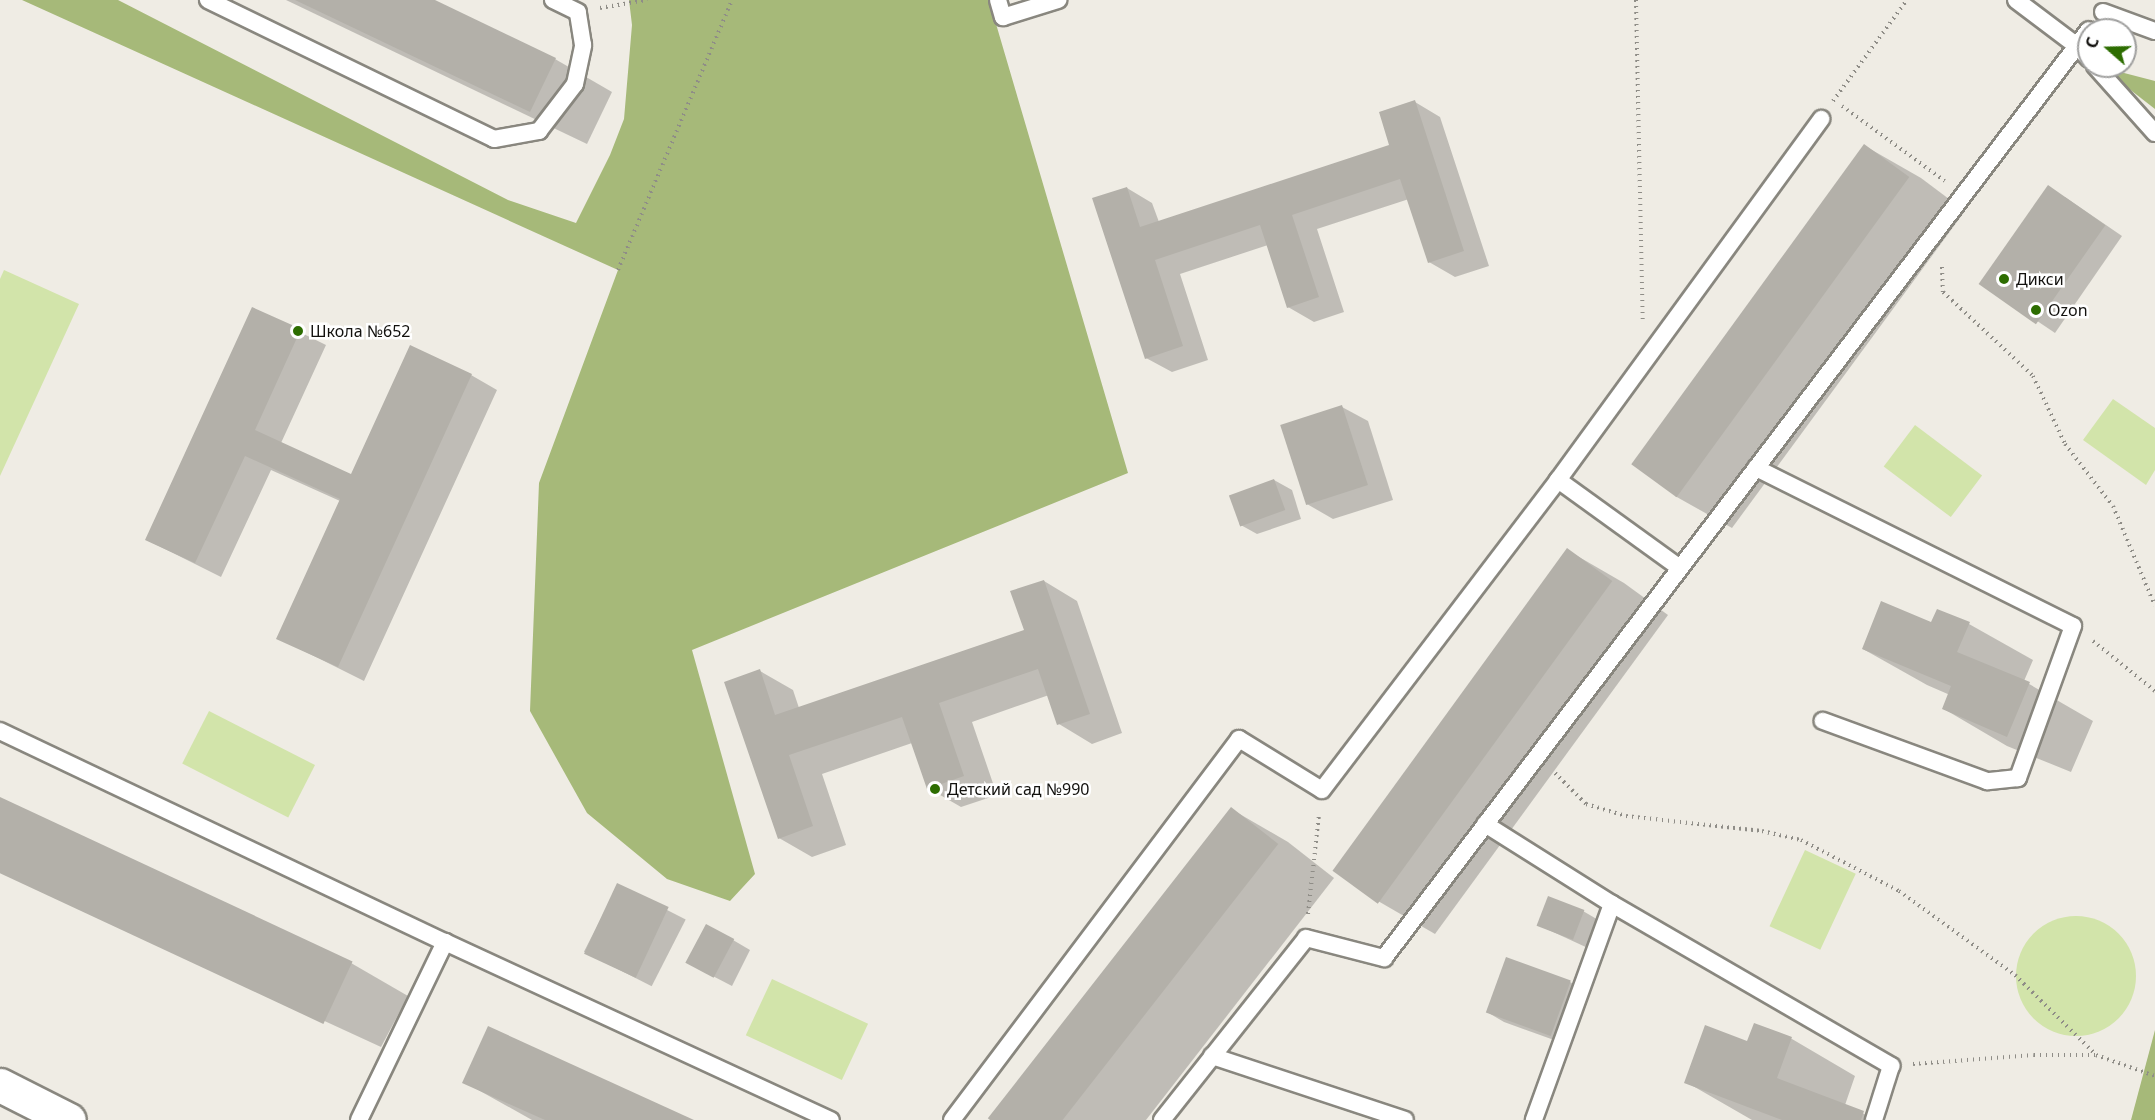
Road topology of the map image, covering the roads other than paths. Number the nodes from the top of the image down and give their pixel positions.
1 (208, 0) edge
2 (553, 0) edge
3 (998, 0) edge
4 (1058, 0) edge
5 (2016, 0) edge
6 (2106, 6) edge
7 (2155, 31) edge
8 (2077, 46) joint
9 (2106, 78) edge
10 (1821, 119) dead end
11 (2155, 133) edge
12 (1756, 468) junction
13 (1558, 480) junction
14 (1680, 568) junction
15 (1823, 721) dead end
16 (0, 731) edge
17 (1485, 824) junction
18 (1612, 904) junction
19 (445, 942) junction
20 (1212, 1056) junction
21 (0, 1085) edge
22 (69, 1120) edge
23 (359, 1120) edge
24 (831, 1120) edge
25 (952, 1120) edge
26 (1162, 1120) edge
27 (1405, 1120) edge
28 (1534, 1120) edge
29 (1874, 1120) edge

1 - 2 lane
3 - 4 lane
5 - 8 lane
6 - 7 lane
8 - 12 lane
9 - 11 lane
10 - 13 lane
12 - 14 lane
12 - 15 lane
13 - 14 lane
13 - 25 lane
14 - 17 lane
16 - 19 lane
17 - 18 lane
17 - 20 lane
18 - 28 lane
18 - 29 lane
19 - 23 lane
19 - 24 lane
20 - 26 lane
20 - 27 lane
21 - 22 street

